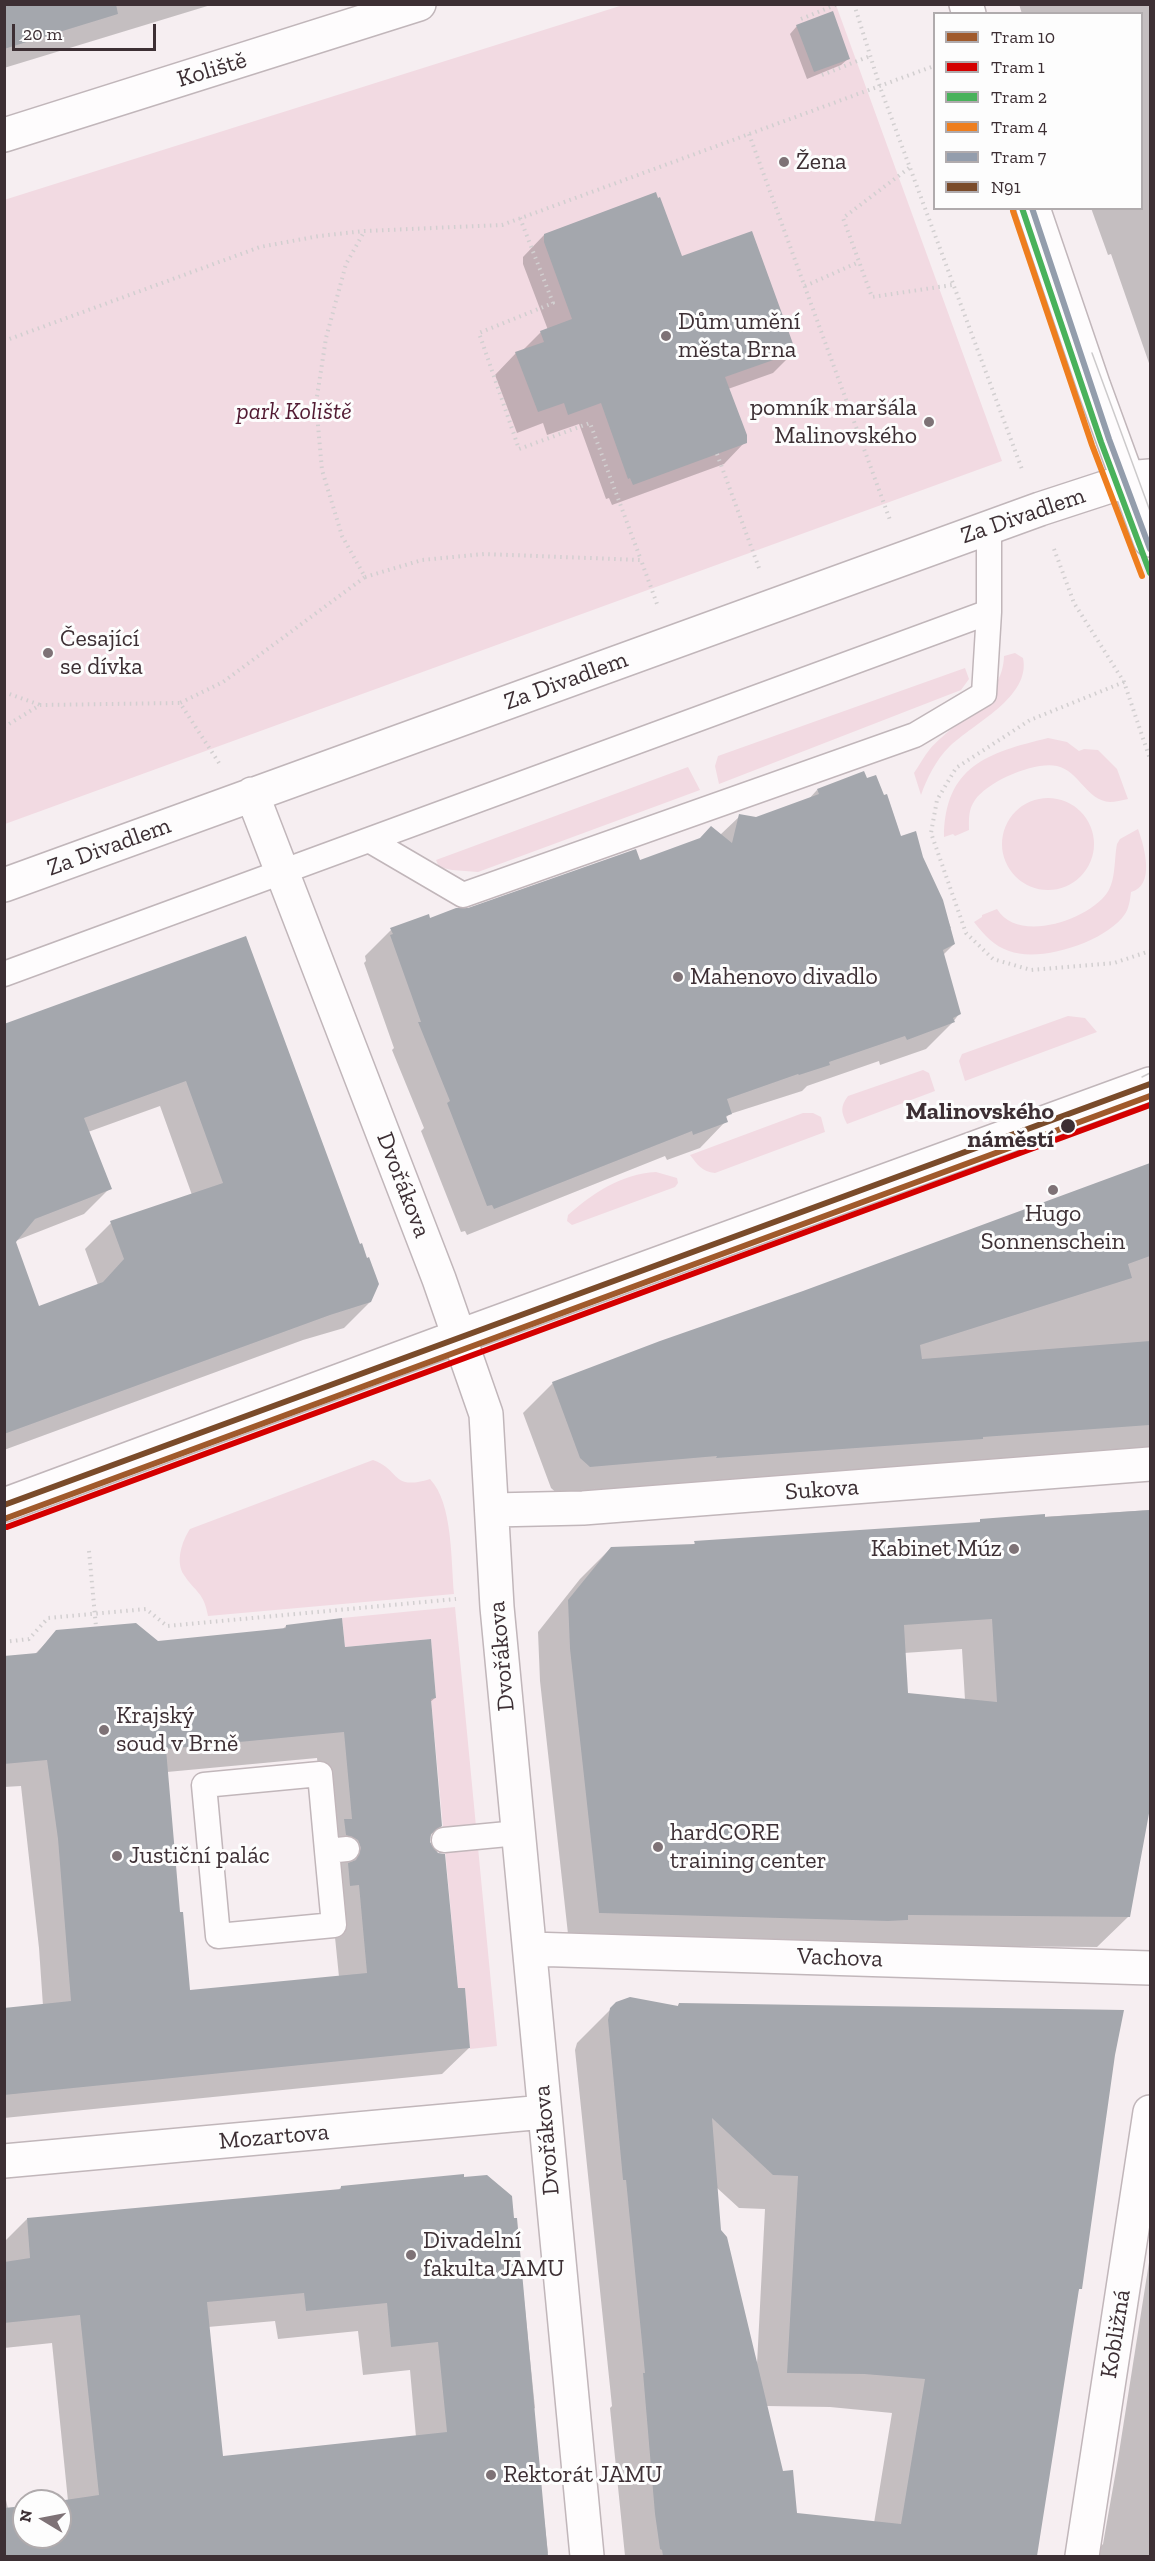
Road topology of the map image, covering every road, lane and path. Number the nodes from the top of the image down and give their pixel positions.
1 (419, 4) edge
2 (838, 4) edge
3 (854, 4) edge
4 (801, 18) dead end
5 (870, 56) junction
6 (933, 66) edge
7 (822, 75) dead end
8 (880, 87) junction
9 (750, 134) junction
10 (4, 135) edge
11 (909, 168) junction
12 (1034, 210) edge
13 (520, 218) junction
14 (364, 231) junction
15 (859, 262) junction
16 (952, 285) junction
17 (805, 286) junction
18 (4, 341) edge
19 (717, 454) dead end
20 (1139, 478) edge
21 (1040, 509) junction
22 (890, 521) dead end
23 (989, 528) junction
24 (1150, 540) edge
25 (641, 560) junction
26 (759, 568) dead end
27 (365, 577) junction
28 (657, 605) dead end
29 (989, 612) junction
30 (1124, 682) junction
31 (4, 692) edge
32 (180, 703) junction
33 (40, 705) junction
34 (4, 727) edge
35 (1150, 759) edge
36 (252, 794) junction
37 (369, 840) junction
38 (281, 871) junction
39 (4, 885) edge
40 (1150, 951) edge
41 (4, 974) edge
42 (1150, 1084) edge
43 (460, 1336) junction
44 (1150, 1464) edge
45 (4, 1505) edge
46 (493, 1510) junction
47 (89, 1551) dead end
48 (466, 1598) dead end
49 (95, 1614) junction
50 (96, 1627) dead end
51 (4, 1642) edge
52 (518, 1833) junction
53 (444, 1840) dead end
54 (337, 1850) joint
55 (530, 1949) junction
56 (1150, 1968) edge
57 (544, 2112) junction
58 (1150, 2112) edge
59 (4, 2161) edge
60 (587, 2556) edge
61 (1082, 2556) edge

1 - 10 street, Koliště
2 - 4 path
3 - 5 path
5 - 7 path
5 - 8 path
6 - 8 path
8 - 9 path
8 - 11 path
9 - 13 path
9 - 17 path
11 - 15 path
11 - 16 path
12 - 20 street
13 - 14 path
13 - 25 path
14 - 18 path
14 - 27 path
15 - 16 path
15 - 17 path
16 - 21 path
17 - 22 path
19 - 26 path
20 - 21 street, Za Divadlem
20 - 24 street
21 - 23 street, Za Divadlem
21 - 30 path
23 - 29 lane
23 - 36 street, Za Divadlem
25 - 27 path
25 - 28 path
27 - 32 path
29 - 37 lane
29 - 37 lane
30 - 35 path
30 - 40 path
31 - 33 path
32 - 33 path
32 - 36 path
33 - 34 path
36 - 38 street, Dvořákova
36 - 39 street, Za Divadlem
37 - 38 lane
38 - 41 lane
38 - 43 street, Dvořákova
42 - 43 street
43 - 45 street
43 - 46 street, Dvořákova
44 - 46 street, Sukova
46 - 52 street, Dvořákova
47 - 49 path
48 - 49 path
49 - 50 path
49 - 51 path
52 - 53 lane
52 - 55 street, Dvořákova
54 - 54 lane
55 - 56 street, Vachova
55 - 57 street, Dvořákova
57 - 59 street, Mozartova
57 - 60 street, Dvořákova
58 - 61 street, Kobližná

